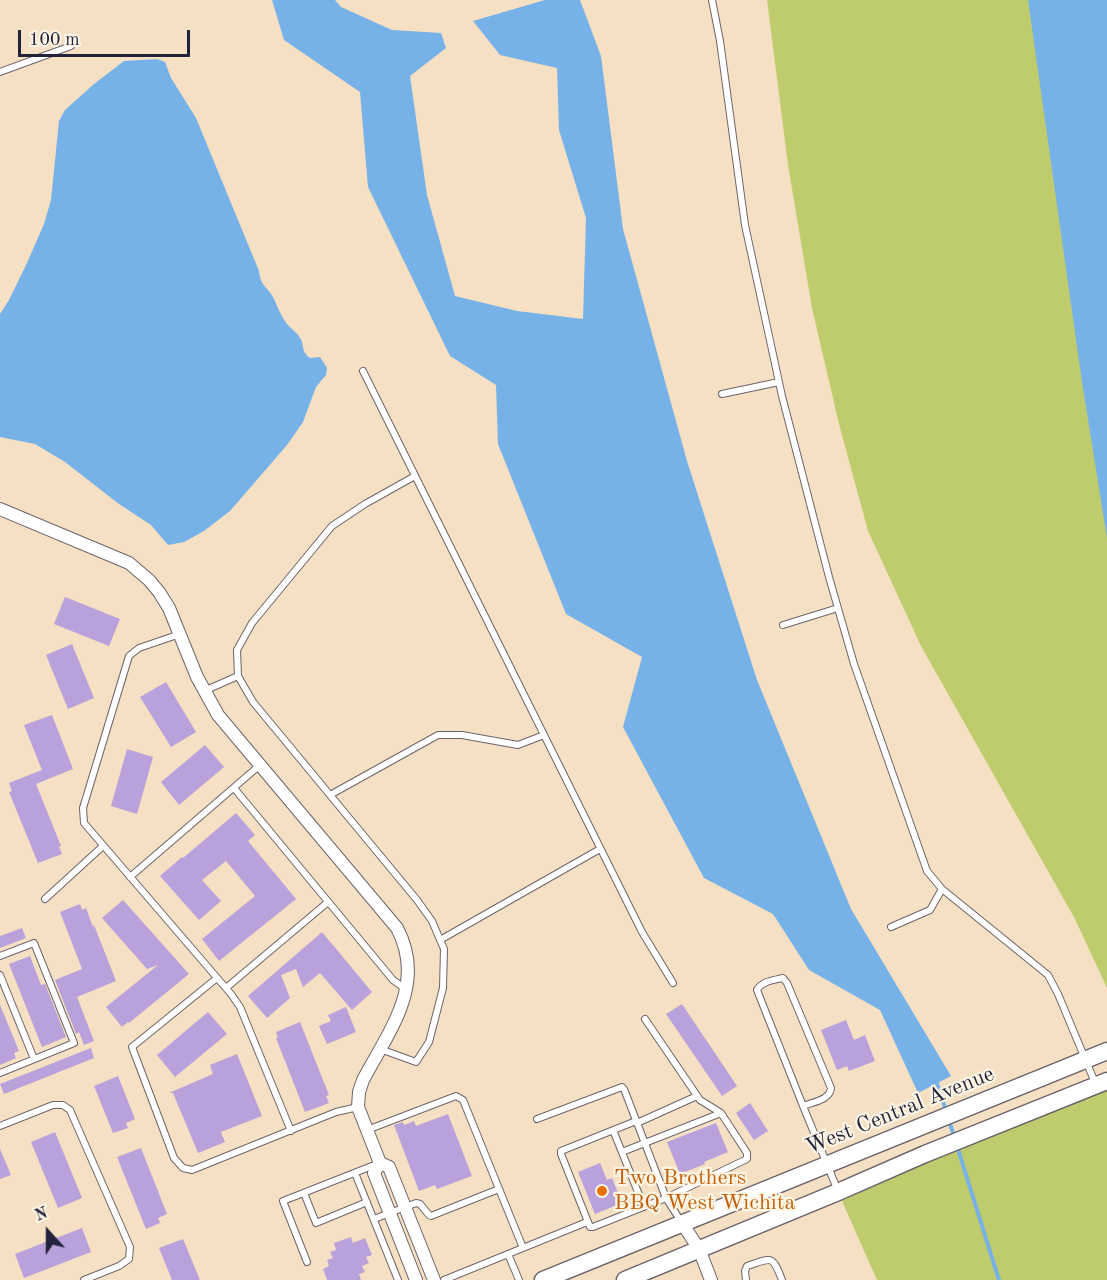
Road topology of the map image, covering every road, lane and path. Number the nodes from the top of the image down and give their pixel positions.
1 (711, 0) edge
2 (71, 46) dead end
3 (0, 72) edge
4 (363, 371) dead end
5 (779, 382) junction
6 (722, 394) dead end
7 (415, 476) junction
8 (0, 509) edge
9 (838, 608) junction
10 (783, 625) dead end
11 (180, 634) junction
12 (238, 676) junction
13 (204, 691) junction
14 (544, 735) junction
15 (260, 765) junction
16 (234, 788) junction
17 (330, 795) junction
18 (103, 846) junction
19 (600, 849) junction
20 (130, 877) junction
21 (942, 889) junction
22 (45, 899) dead end
23 (328, 902) junction
24 (891, 927) dead end
25 (440, 940) junction
26 (0, 956) edge
27 (0, 975) edge
28 (217, 978) junction
29 (673, 983) dead end
30 (226, 988) junction
31 (407, 990) junction
32 (645, 1019) dead end
33 (380, 1048) junction
34 (1107, 1051) edge
35 (34, 1059) junction
36 (1085, 1060) junction
37 (0, 1073) edge
38 (1101, 1083) edge
39 (697, 1096) junction
40 (803, 1106) junction
41 (358, 1107) junction
42 (721, 1113) junction
43 (537, 1119) dead end
44 (637, 1122) junction
45 (0, 1126) edge
46 (367, 1130) junction
47 (613, 1130) junction
48 (291, 1131) junction
49 (645, 1143) junction
50 (622, 1152) junction
51 (380, 1163) junction
52 (827, 1165) junction
53 (356, 1173) junction
54 (499, 1189) junction
55 (838, 1192) junction
56 (304, 1193) junction
57 (666, 1198) junction
58 (367, 1202) junction
59 (405, 1207) junction
60 (644, 1207) junction
61 (390, 1213) junction
62 (374, 1219) junction
63 (587, 1222) junction
64 (682, 1223) junction
65 (523, 1248) junction
66 (699, 1250) junction
67 (508, 1254) junction
68 (307, 1262) dead end
69 (84, 1280) edge
70 (398, 1280) edge
71 (416, 1280) edge
72 (434, 1280) edge
73 (444, 1280) edge
74 (519, 1280) edge
75 (543, 1280) edge
76 (625, 1280) edge
77 (711, 1280) edge
78 (746, 1280) edge
79 (782, 1280) edge

1 - 5 lane
2 - 3 lane
4 - 7 lane
5 - 6 lane
5 - 9 lane
7 - 12 lane
7 - 14 lane
8 - 11 street
9 - 10 lane
9 - 21 lane
11 - 13 street
11 - 18 lane
12 - 13 lane
12 - 17 lane
13 - 15 street
14 - 17 lane
14 - 19 lane
15 - 16 lane
15 - 31 street
16 - 20 lane
16 - 23 lane
17 - 25 lane
18 - 20 lane
18 - 22 lane
19 - 25 lane
19 - 29 lane
20 - 28 lane
21 - 24 lane
21 - 36 lane
23 - 30 lane
23 - 31 lane
25 - 33 lane
26 - 35 lane
27 - 35 lane
28 - 30 lane
28 - 48 lane
30 - 48 lane
31 - 33 street
32 - 39 lane
33 - 41 street
34 - 36 main road, West Central Avenue
35 - 37 lane
36 - 38 lane
36 - 52 main road, West Central Avenue
38 - 55 main road
39 - 42 lane
39 - 44 lane
40 - 40 lane
40 - 52 lane
41 - 46 street
41 - 48 lane
42 - 49 lane
42 - 57 lane
43 - 44 lane
44 - 47 lane
44 - 49 lane
45 - 69 lane
46 - 51 street
46 - 54 lane
47 - 50 lane
47 - 63 lane
49 - 50 lane
49 - 57 lane
50 - 60 lane
51 - 53 lane
51 - 59 street
51 - 61 street
52 - 55 lane
52 - 64 main road, West Central Avenue
53 - 56 lane
53 - 58 lane
54 - 59 lane
54 - 65 lane
55 - 66 main road
56 - 58 lane
56 - 68 lane
57 - 60 lane
57 - 64 lane
58 - 62 lane
59 - 61 lane
59 - 72 street
60 - 63 lane
61 - 62 lane
61 - 71 street
62 - 70 lane
63 - 65 lane
64 - 66 street
64 - 75 main road, West Central Avenue
65 - 67 lane
66 - 76 main road
66 - 77 street
67 - 73 lane
67 - 74 lane
78 - 79 lane

